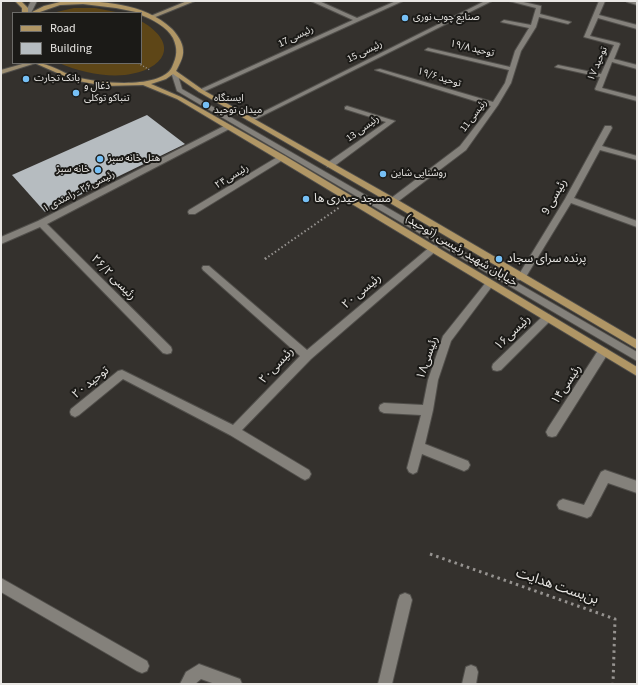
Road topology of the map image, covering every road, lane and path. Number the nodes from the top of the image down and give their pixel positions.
1 (18, 1) edge
2 (34, 1) edge
3 (62, 1) edge
4 (192, 1) edge
5 (314, 1) edge
6 (400, 1) edge
7 (489, 1) edge
8 (512, 1) edge
9 (602, 1) edge
10 (629, 1) edge
11 (69, 2) edge
12 (637, 3) edge
13 (27, 12) edge
14 (28, 12) edge
15 (35, 12) edge
16 (139, 12) edge
17 (142, 13) edge
18 (537, 16) junction
19 (596, 16) junction
20 (151, 17) junction
21 (357, 20) junction
22 (504, 22) dead end
23 (568, 22) dead end
24 (533, 27) junction
25 (637, 27) edge
26 (428, 50) dead end
27 (612, 60) junction
28 (29, 64) edge
29 (41, 64) edge
30 (558, 67) dead end
31 (637, 67) edge
32 (512, 69) junction
33 (378, 70) dead end
34 (1, 72) edge
35 (174, 72) junction
36 (603, 76) junction
37 (145, 84) junction
38 (201, 91) junction
39 (635, 98) edge
40 (495, 105) junction
41 (347, 108) dead end
42 (250, 120) junction
43 (229, 127) junction
44 (608, 128) dead end
45 (598, 147) junction
46 (282, 158) junction
47 (637, 158) edge
48 (330, 165) junction
49 (568, 199) junction
50 (351, 200) junction
51 (392, 201) junction
52 (192, 212) dead end
53 (41, 223) junction
54 (637, 224) edge
55 (1, 241) edge
56 (434, 248) junction
57 (265, 259) dead end
58 (206, 268) dead end
59 (521, 278) junction
60 (490, 283) junction
61 (547, 318) junction
62 (637, 345) edge
63 (167, 350) dead end
64 (603, 352) junction
65 (307, 356) junction
66 (637, 357) edge
67 (497, 367) dead end
68 (637, 372) edge
69 (384, 408) dead end
70 (428, 410) junction
71 (75, 412) dead end
72 (234, 431) junction
73 (552, 432) dead end
74 (418, 447) junction
75 (464, 465) dead end
76 (413, 468) dead end
77 (305, 474) dead end
78 (637, 487) edge
79 (563, 505) dead end
80 (430, 554) dead end
81 (1, 585) edge
82 (405, 600) dead end
83 (142, 666) dead end
84 (187, 684) edge
85 (235, 684) edge
86 (385, 684) edge
87 (613, 684) edge

1 - 13 main road
2 - 14 street
3 - 11 main road
4 - 20 street
5 - 21 street
6 - 21 street, رئیسی 17
7 - 42 street, رئیسی 15
8 - 18 street
9 - 19 street
10 - 12 street
11 - 15 main road
11 - 16 main road
17 - 20 main road
18 - 23 street
18 - 24 street, رئیسی 11
19 - 25 street
19 - 27 street, توحید ۱۷
20 - 35 main road
21 - 38 street, رئیسی 17
22 - 24 street
24 - 32 street, رئیسی 11
26 - 32 street, توحید ۱۹/۸
27 - 31 street
27 - 36 street, توحید ۱۷
28 - 34 street
29 - 37 main road
30 - 36 street
32 - 40 street, رئیسی 11
33 - 40 street, توحید ۱۹/۶
35 - 37 main road
35 - 38 main road, خیابان شهید رئیسی (توحید)
35 - 66 street
36 - 39 street, توحید ۱۷
37 - 43 main road, خیابان شهید رئیسی (توحید)
38 - 42 main road, خیابان شهید رئیسی (توحید)
40 - 51 street, رئیسی 11
41 - 48 street, رئیسی 13
42 - 48 main road, خیابان شهید رئیسی (توحید)
43 - 46 main road, خیابان شهید رئیسی (توحید)
43 - 53 street, رئیسی۲۶ - رامندی ۱
44 - 45 street, رئیسی 9
45 - 47 street
45 - 49 street, رئیسی 9
46 - 50 main road, خیابان شهید رئیسی (توحید)
46 - 52 street, رئیسی۲۴
48 - 51 main road, خیابان شهید رئیسی (توحید)
49 - 54 street
49 - 59 street, رئیسی 9
50 - 56 main road, خیابان شهید رئیسی (توحید)
50 - 57 path
51 - 59 main road, خیابان شهید رئیسی (توحید)
53 - 55 street, رئیسی۲۶ - رامندی ۱
53 - 63 street, رئیسی ۲۶/۲
56 - 60 main road, خیابان شهید رئیسی (توحید)
56 - 65 street, رئیسی ۲۰
58 - 65 street, رئیسی۲۰
59 - 62 main road, خیابان شهید رئیسی (توحید)
60 - 61 main road, خیابان شهید رئیسی (توحید)
60 - 70 street, رئیسی۱۸
61 - 64 main road, خیابان شهید رئیسی (توحید)
61 - 67 street, رئیسی۱۶
64 - 68 main road, خیابان شهید رئیسی (توحید)
64 - 73 street, رئیسی۱۴
65 - 72 street, رئیسی۲۰
69 - 70 street
70 - 74 street, رئیسی۱۸
71 - 72 street, توحید ۲۰
72 - 77 street
74 - 75 street
74 - 76 street, رئیسی۱۸
78 - 79 street
80 - 87 path, بن‌بست هدایت
81 - 83 street
82 - 86 street
84 - 85 street

